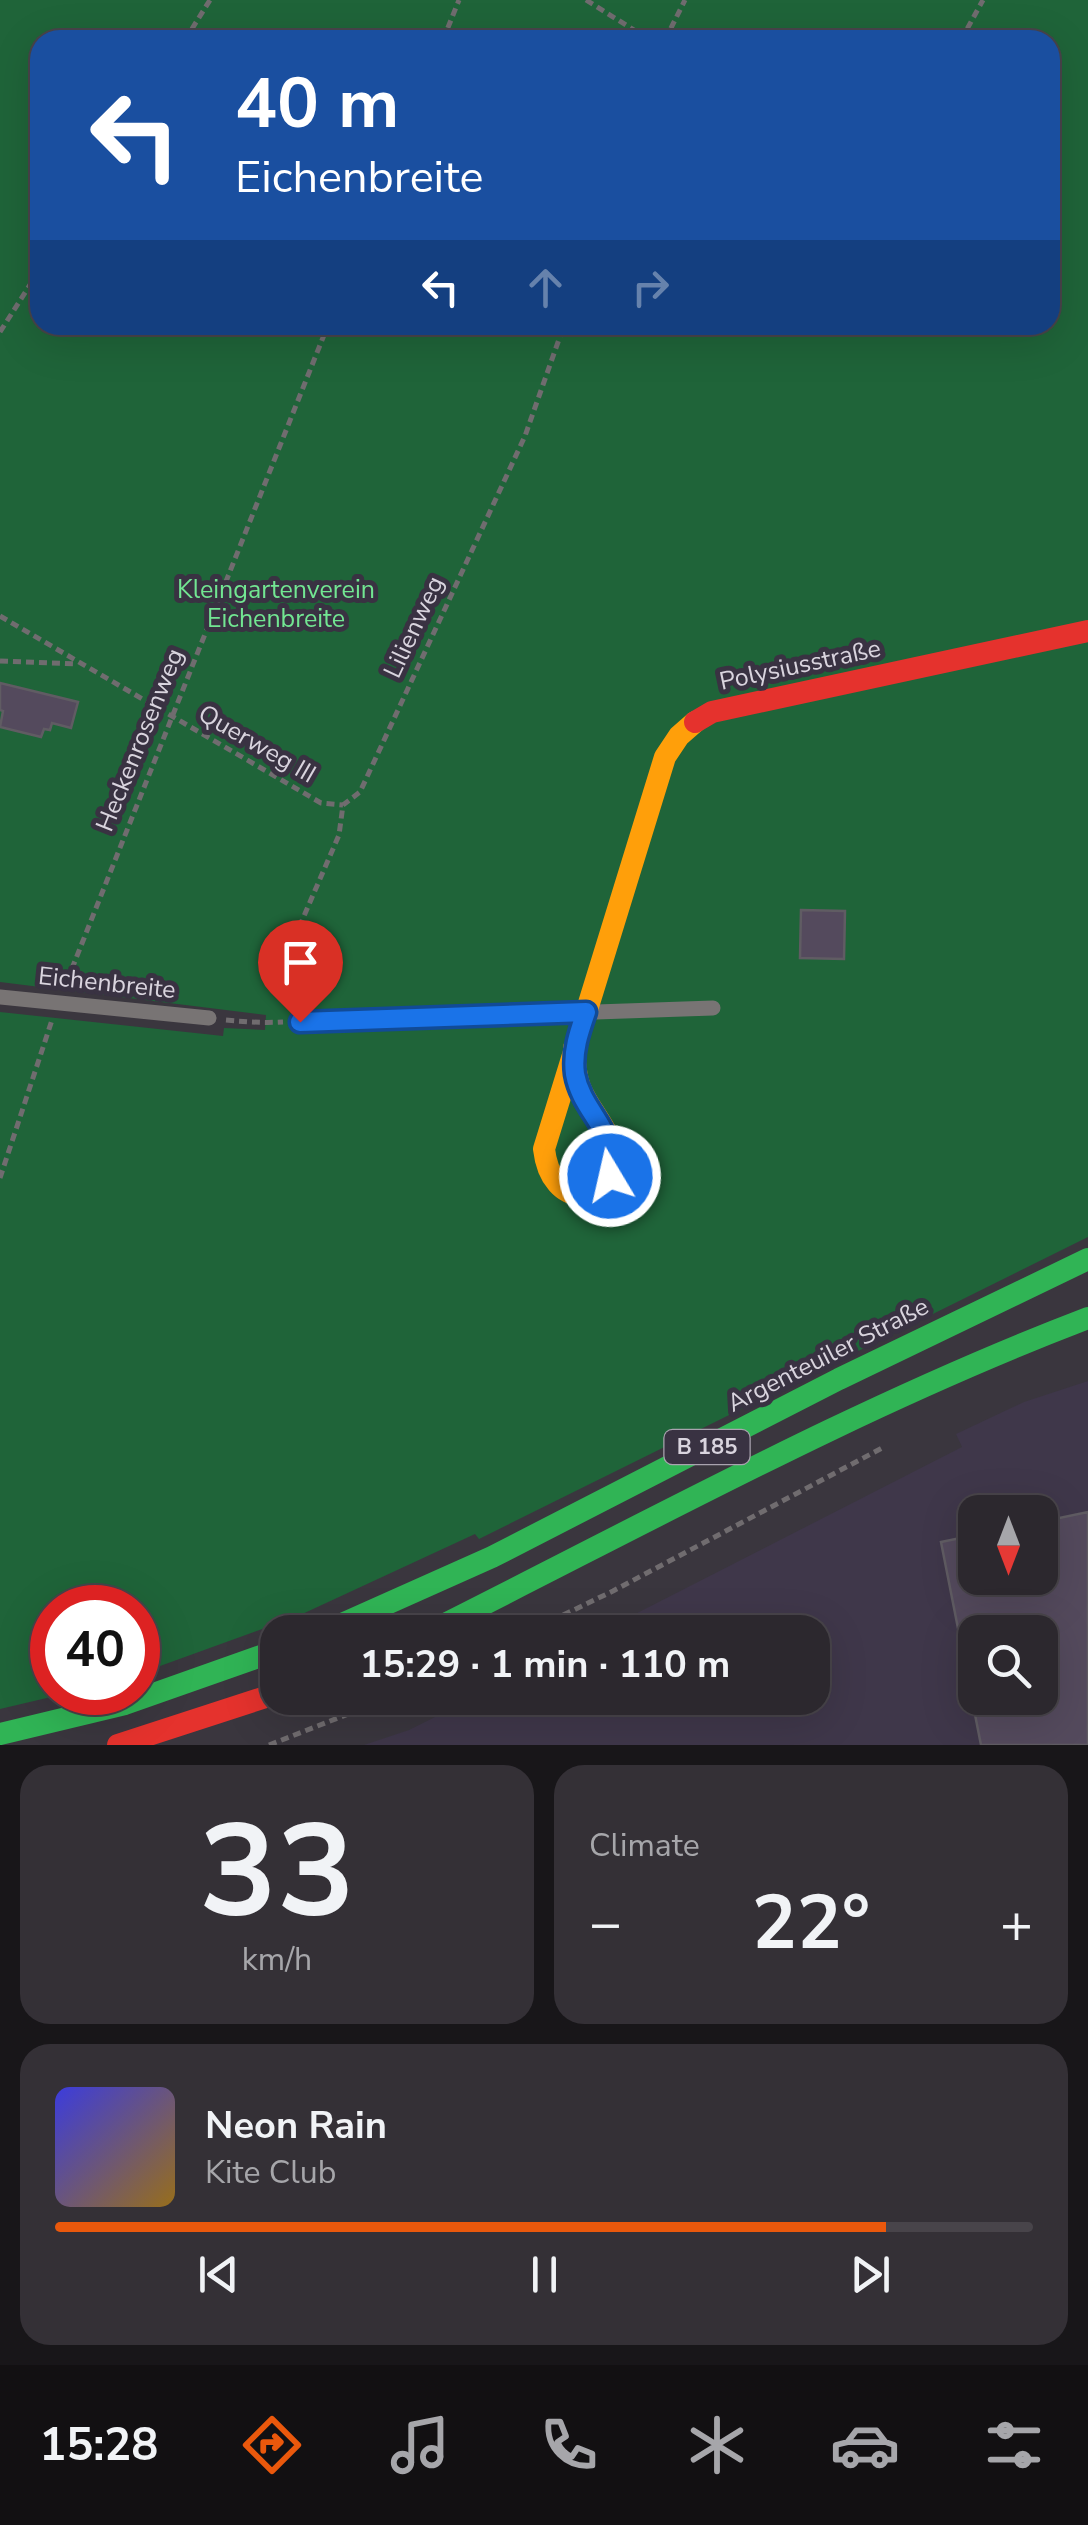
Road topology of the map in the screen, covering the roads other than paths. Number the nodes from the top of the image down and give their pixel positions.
1 (1088, 632) edge
2 (0, 997) edge
3 (713, 1008) dead end
4 (586, 1012) junction
5 (208, 1018) road end
6 (300, 1022) road end
7 (574, 1048) junction
8 (1088, 1259) edge
9 (1088, 1318) edge
10 (363, 1615) edge
11 (463, 1615) edge
12 (260, 1656) edge
13 (260, 1699) edge
14 (0, 1734) edge
15 (118, 1745) edge

1 - 4 main road, Polysiusstraße
2 - 5 lane, Eichenbreite
3 - 4 lane
4 - 6 lane
4 - 7 main road, Polysiusstraße
7 - 7 main road, Polysiusstraße
8 - 10 main road, Argenteuiler Straße / B 185
9 - 11 main road, B 185
12 - 14 main road
13 - 15 main road

